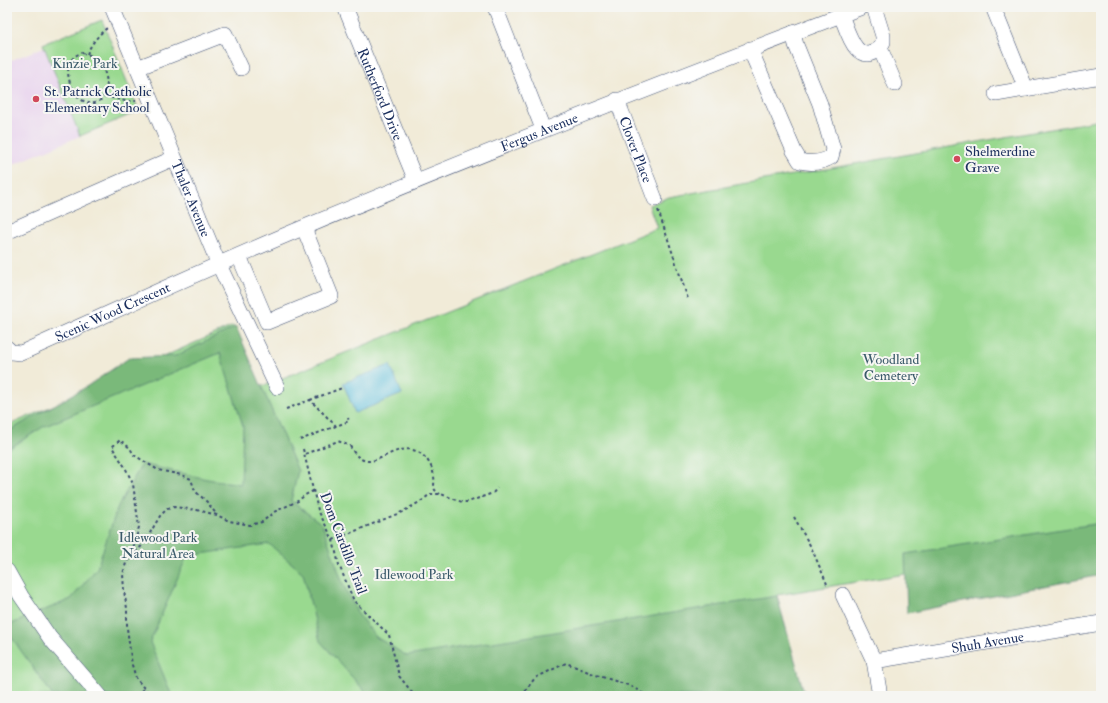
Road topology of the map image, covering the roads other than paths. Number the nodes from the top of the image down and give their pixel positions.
1 (112, 7) edge
2 (345, 7) edge
3 (495, 7) edge
4 (862, 7) edge
5 (874, 7) edge
6 (993, 7) edge
7 (841, 15) junction
8 (792, 33) junction
9 (880, 48) junction
10 (750, 49) junction
11 (137, 68) junction
12 (241, 68) dead end
13 (1101, 76) edge
14 (895, 84) dead end
15 (1026, 89) junction
16 (996, 94) dead end
17 (617, 100) junction
18 (543, 129) junction
19 (174, 158) junction
20 (416, 181) junction
21 (655, 199) road end
22 (304, 228) junction
23 (7, 232) edge
24 (239, 256) junction
25 (218, 265) junction
26 (7, 348) edge
27 (277, 387) dead end
28 (7, 571) edge
29 (844, 595) dead end
30 (1101, 623) edge
31 (874, 660) junction
32 (100, 696) edge
33 (880, 696) edge

1 - 11 street, Thaler Avenue
2 - 20 street, Rutherford Drive
3 - 18 street
4 - 7 street, Fergus Avenue
5 - 9 street
6 - 15 street
7 - 8 street, Fergus Avenue
7 - 9 street
8 - 10 street, Fergus Avenue
8 - 10 street
9 - 14 street
10 - 17 street, Fergus Avenue
11 - 12 street
11 - 19 street, Thaler Avenue
13 - 15 street
15 - 16 street
17 - 18 street, Fergus Avenue
17 - 21 street, Clover Place
18 - 20 street, Fergus Avenue
19 - 23 street
19 - 25 street, Thaler Avenue
20 - 22 street, Fergus Avenue
22 - 24 street, Fergus Avenue
22 - 24 street
24 - 25 street, Fergus Avenue
25 - 26 street, Scenic Wood Crescent
25 - 27 street, Thaler Avenue
28 - 32 street
29 - 31 street
30 - 31 street, Shuh Avenue
31 - 33 street

